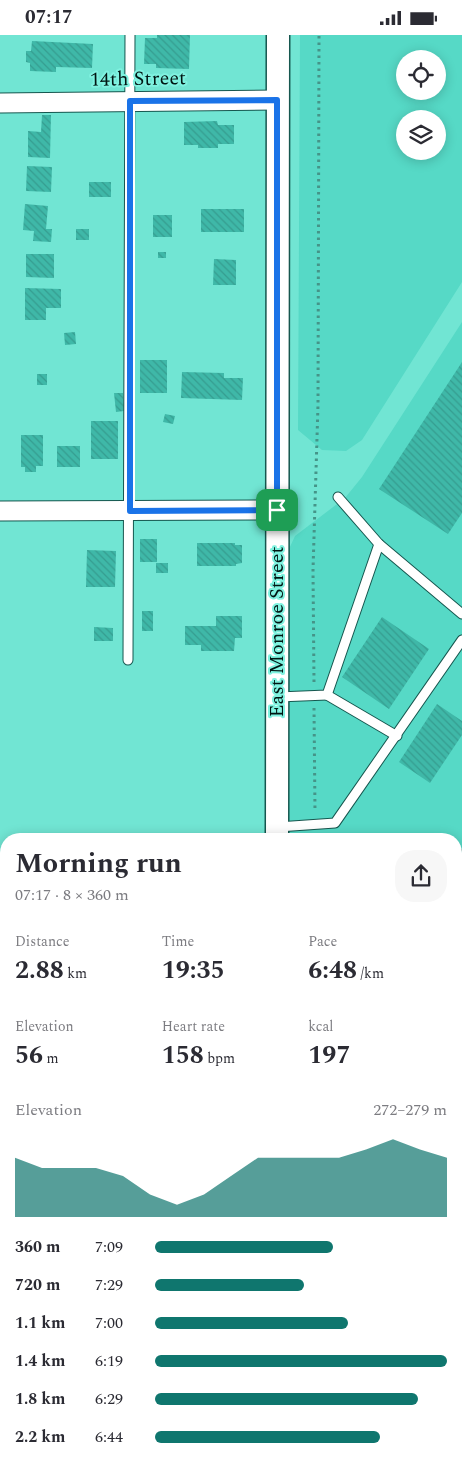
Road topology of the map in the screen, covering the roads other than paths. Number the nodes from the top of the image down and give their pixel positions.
1 (130, 35) edge
2 (278, 35) edge
3 (277, 100) junction
4 (130, 101) junction
5 (0, 103) edge
6 (338, 497) dead end
7 (277, 510) junction
8 (0, 511) edge
9 (130, 511) junction
10 (379, 544) junction
11 (462, 614) edge
12 (462, 640) edge
13 (128, 660) dead end
14 (327, 695) junction
15 (278, 697) junction
16 (397, 735) junction
17 (277, 833) edge

1 - 4 lane
2 - 3 street, East Monroe Street
3 - 4 street, 14th Street
3 - 7 street, East Monroe Street
4 - 5 street, 14th Street
4 - 9 lane
6 - 10 lane
7 - 9 street
7 - 15 street, East Monroe Street
8 - 9 street
9 - 13 lane
10 - 11 lane
10 - 14 lane
12 - 16 lane
14 - 15 lane
14 - 16 lane
15 - 17 street, East Monroe Street
16 - 17 lane

